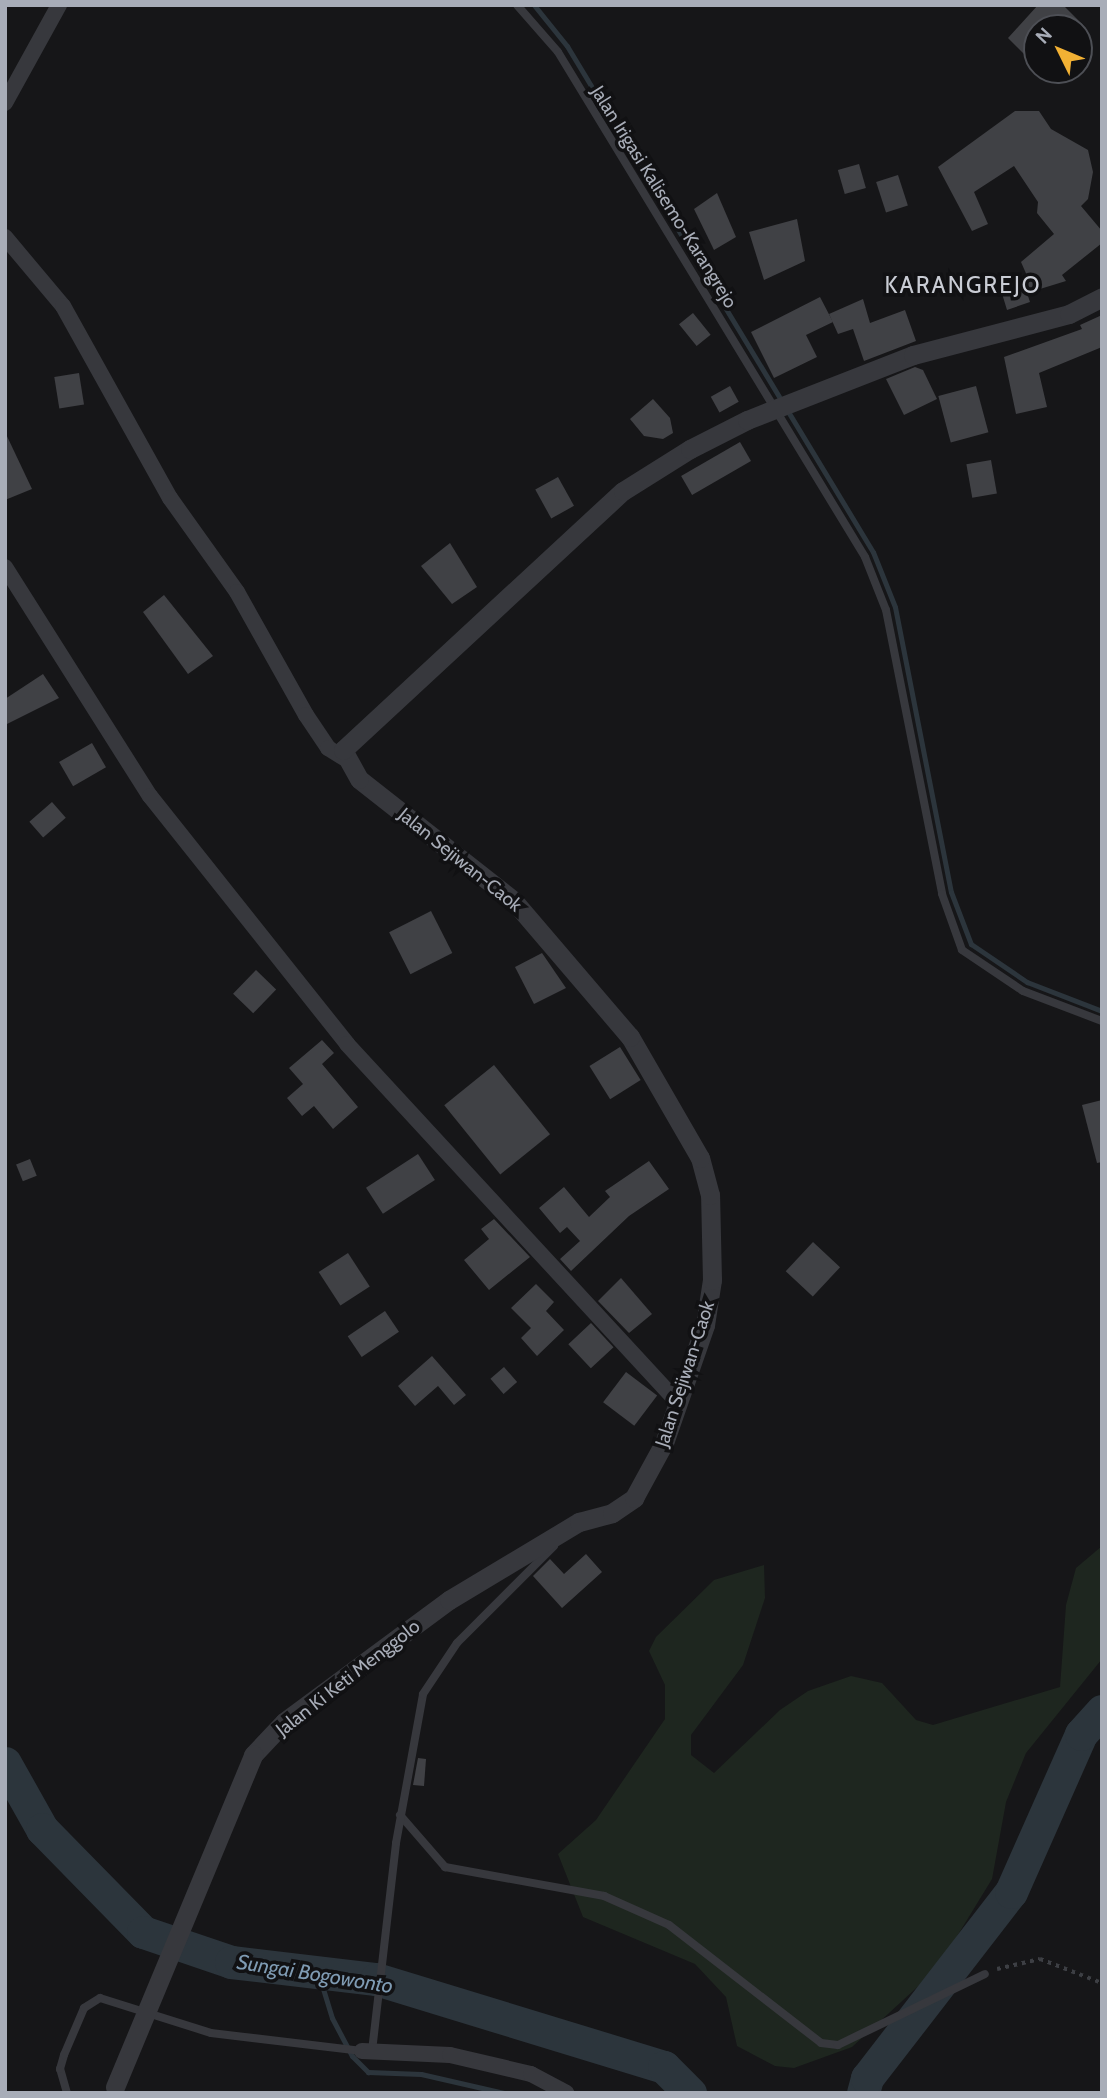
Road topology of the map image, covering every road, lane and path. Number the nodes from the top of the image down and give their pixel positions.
1 (59, 5) edge
2 (517, 5) edge
3 (5, 103) edge
4 (5, 237) edge
5 (1102, 297) edge
6 (781, 409) junction
7 (5, 567) edge
8 (344, 758) junction
9 (1102, 1021) edge
10 (676, 1400) junction
11 (579, 1522) junction
12 (400, 1815) junction
13 (985, 1974) joint
14 (1102, 1983) edge
15 (369, 2046) junction
16 (113, 2090) edge
17 (68, 2093) edge
18 (566, 2093) edge

1 - 3 street
2 - 6 lane, Jalan Irigasi Kalisemo-Karangrejo
4 - 8 street
5 - 6 street
6 - 8 street
6 - 9 lane, Jalan Irigasi Kalisemo-Karangrejo
7 - 10 street
8 - 10 street, Jalan Sejiwan-Caok
10 - 11 street, Jalan Sejiwan-Caok
11 - 12 lane
11 - 16 street, Jalan Ki Keti Menggolo, bridge
12 - 13 lane
12 - 15 lane
13 - 14 path
15 - 17 lane
15 - 18 street

